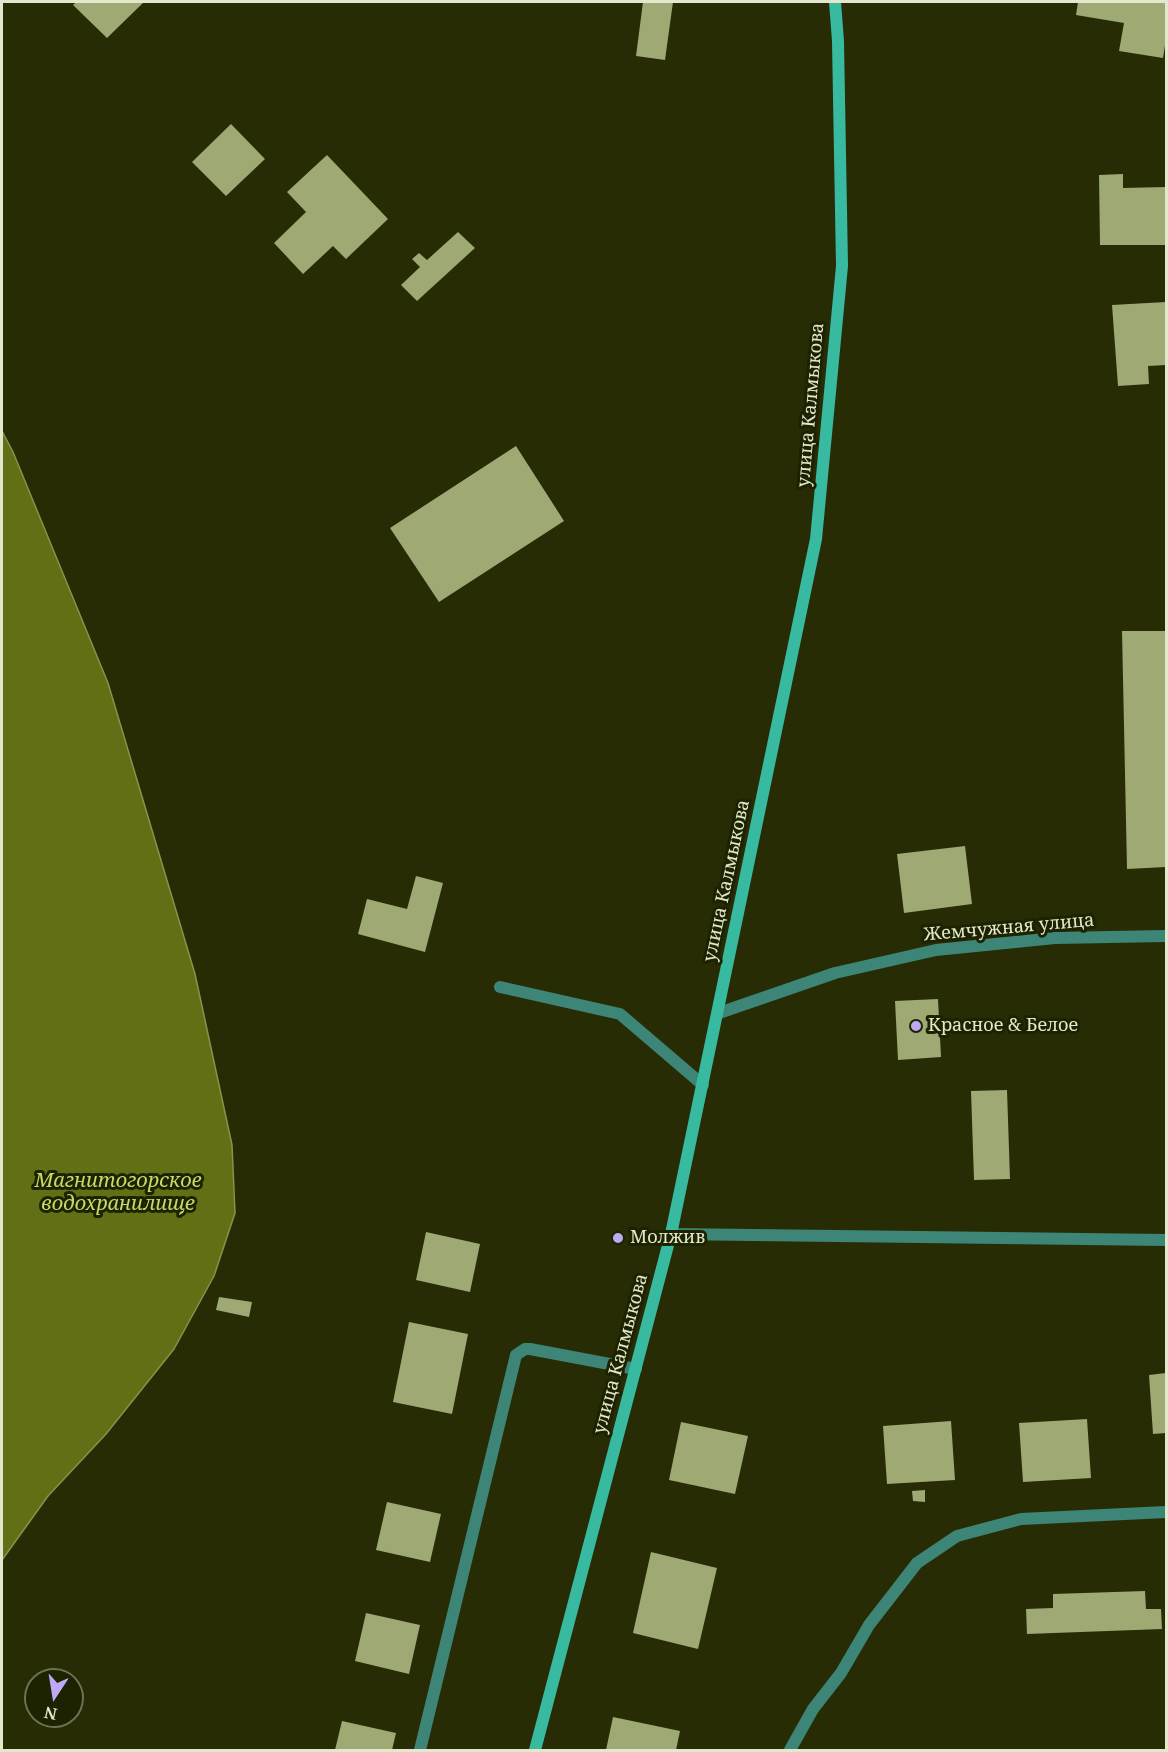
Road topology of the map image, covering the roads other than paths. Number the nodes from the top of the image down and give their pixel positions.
1 (835, 2) edge
2 (1167, 936) edge
3 (500, 987) dead end
4 (718, 1013) junction
5 (703, 1085) junction
6 (671, 1234) junction
7 (1167, 1240) edge
8 (636, 1369) junction
9 (1167, 1512) edge
10 (420, 1750) edge
11 (535, 1750) edge
12 (790, 1750) edge

1 - 4 main road, улица Калмыкова
2 - 4 street, Жемчужная улица
3 - 5 street
4 - 5 main road, улица Калмыкова
5 - 6 main road, улица Калмыкова
6 - 7 street
6 - 8 main road, улица Калмыкова
8 - 10 street
8 - 11 main road, улица Калмыкова
9 - 12 street

